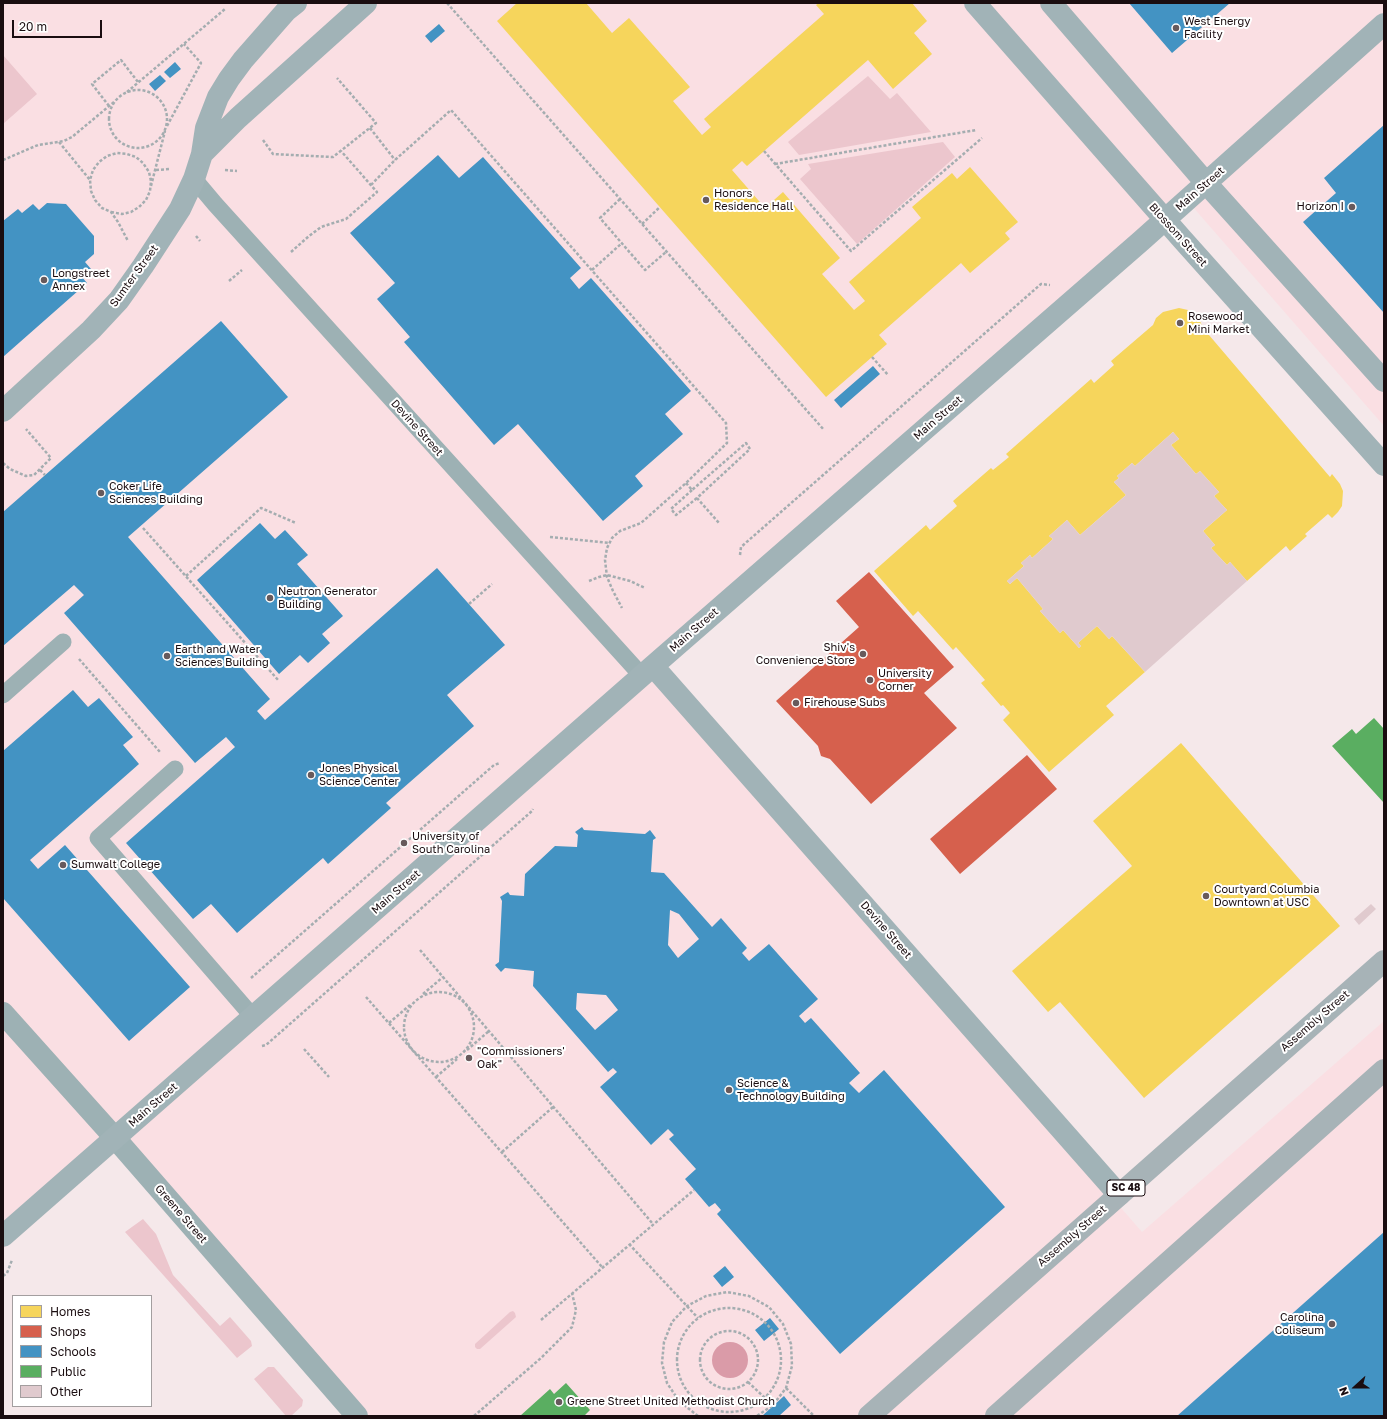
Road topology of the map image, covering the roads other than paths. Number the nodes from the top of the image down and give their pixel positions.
1 (296, 3) edge
2 (366, 3) edge
3 (975, 3) edge
4 (1051, 3) edge
5 (1384, 24) edge
6 (202, 154) junction
7 (194, 179) junction
8 (1206, 183) junction
9 (1165, 220) junction
10 (1384, 381) edge
11 (3, 411) edge
12 (1384, 465) edge
13 (64, 642) road end
14 (647, 671) junction
15 (3, 695) edge
16 (175, 769) road end
17 (1384, 961) edge
18 (3, 1013) edge
19 (253, 1017) junction
20 (1384, 1070) edge
21 (115, 1138) junction
22 (1119, 1194) junction
23 (3, 1236) edge
24 (358, 1416) edge
25 (869, 1416) edge
26 (996, 1416) edge

1 - 6 street, Sumter Street
2 - 6 street, Sumter Street
3 - 9 street, Blossom Street
4 - 8 street
5 - 8 street, Main Street
6 - 7 street, Sumter Street
7 - 11 street, Sumter Street
7 - 14 lane, Devine Street
8 - 9 street, Main Street
8 - 10 street
9 - 12 street, Blossom Street
9 - 14 street, Main Street
13 - 15 lane
14 - 19 street, Main Street
14 - 22 street, Devine Street
16 - 19 lane
17 - 22 main road, Assembly Street / SC 48
18 - 21 street, Greene Street
19 - 21 street, Main Street
20 - 26 main road
21 - 23 street, Main Street
21 - 24 street, Greene Street
22 - 25 main road, Assembly Street / SC 48

